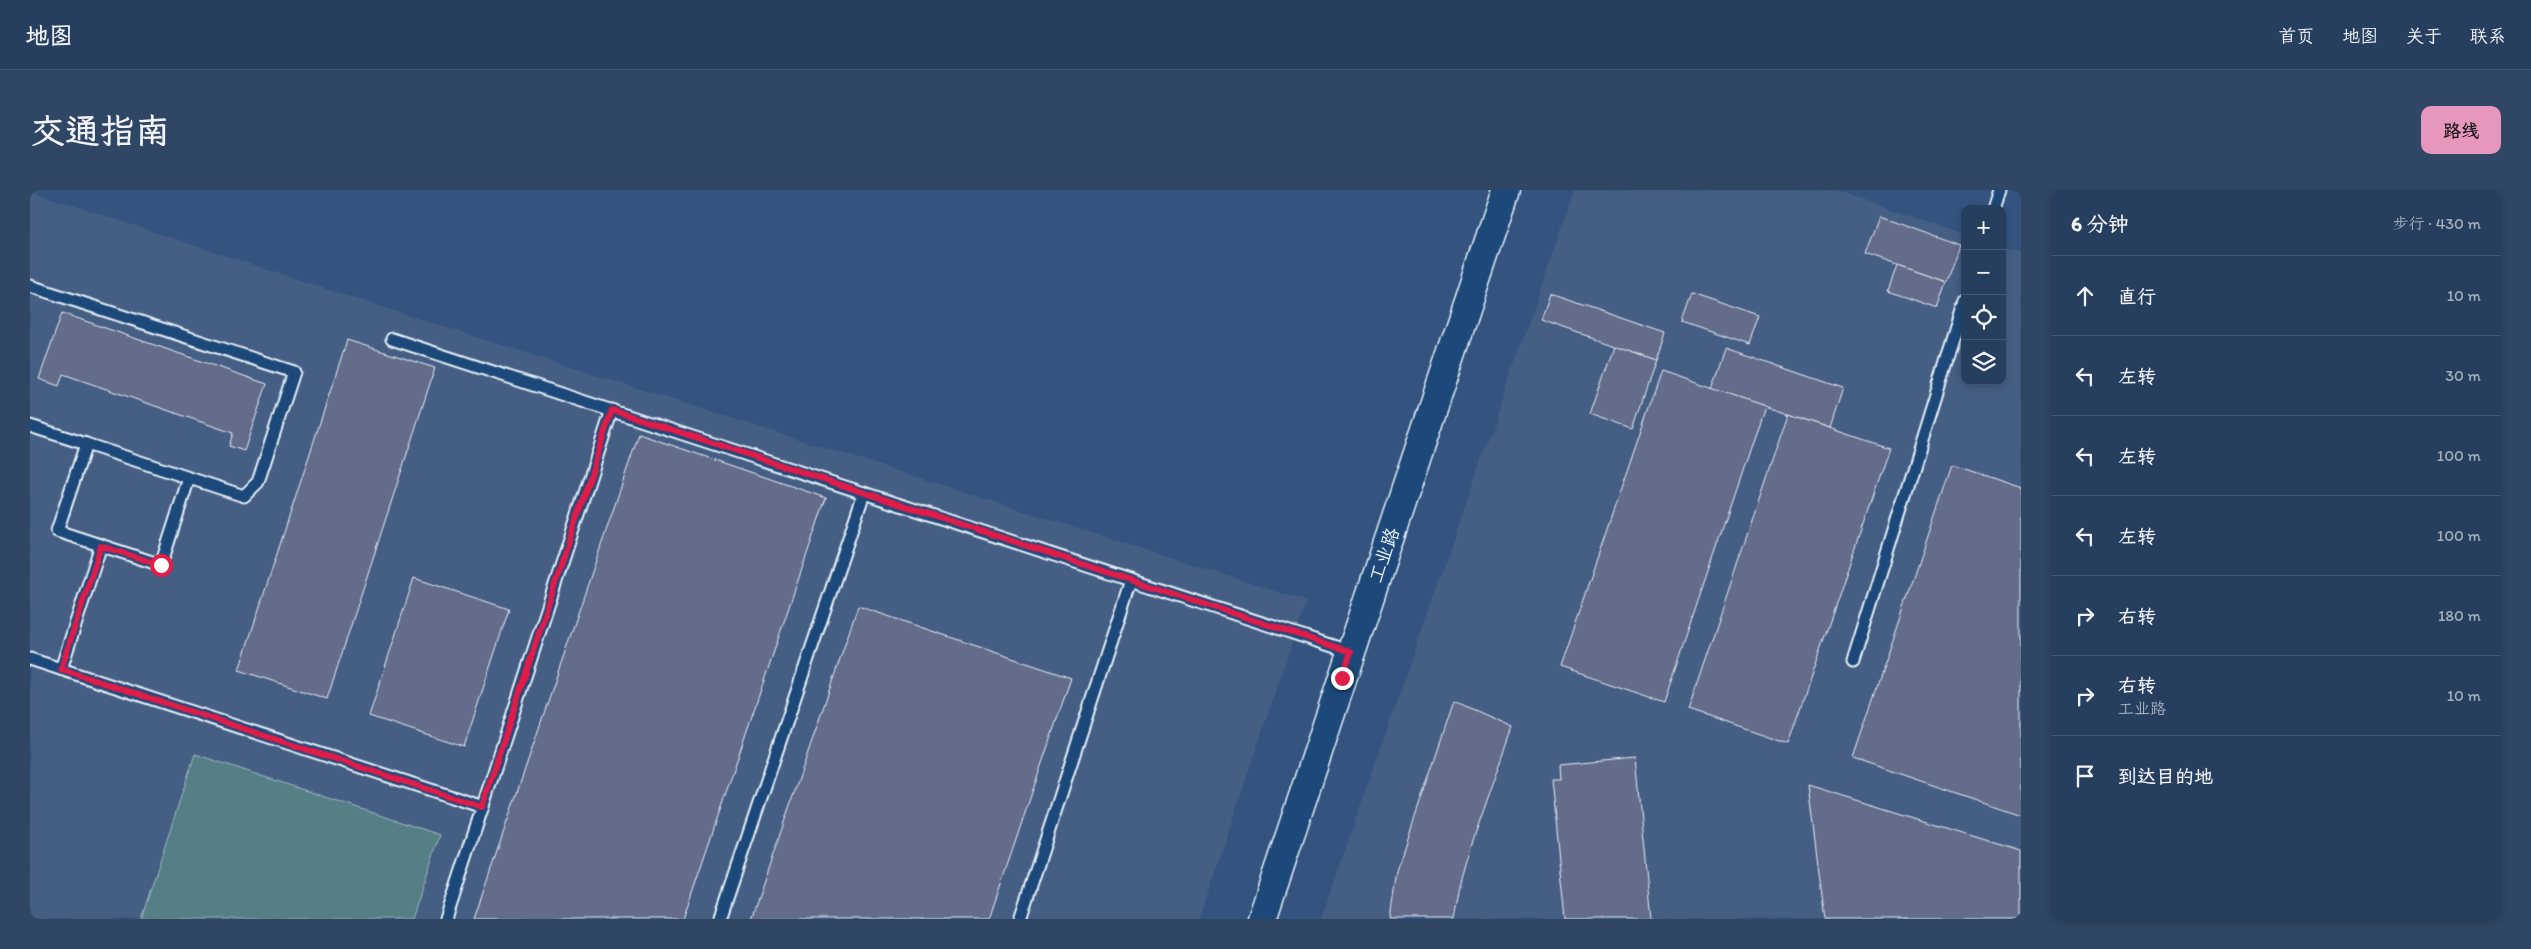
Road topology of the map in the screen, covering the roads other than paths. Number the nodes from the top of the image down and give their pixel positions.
1 (1506, 190) edge
2 (1999, 190) edge
3 (1994, 205) edge
4 (30, 286) edge
5 (1961, 314) edge
6 (392, 339) dead end
7 (612, 410) junction
8 (30, 426) edge
9 (86, 444) junction
10 (189, 478) junction
11 (864, 492) junction
12 (101, 546) junction
13 (1131, 580) junction
14 (1351, 652) junction
15 (30, 659) edge
16 (1853, 662) dead end
17 (61, 669) junction
18 (482, 807) junction
19 (446, 919) edge
20 (720, 919) edge
21 (1020, 919) edge
22 (1262, 919) edge

1 - 14 street, 工业路
2 - 3 lane
4 - 10 lane
5 - 16 lane
6 - 7 lane
7 - 11 lane
7 - 18 lane
8 - 9 lane
9 - 10 lane
9 - 12 lane
10 - 12 lane
11 - 13 lane
11 - 20 lane
12 - 17 lane
13 - 14 lane
13 - 21 lane
14 - 22 street, 工业路
15 - 17 lane
17 - 18 lane
18 - 19 lane

